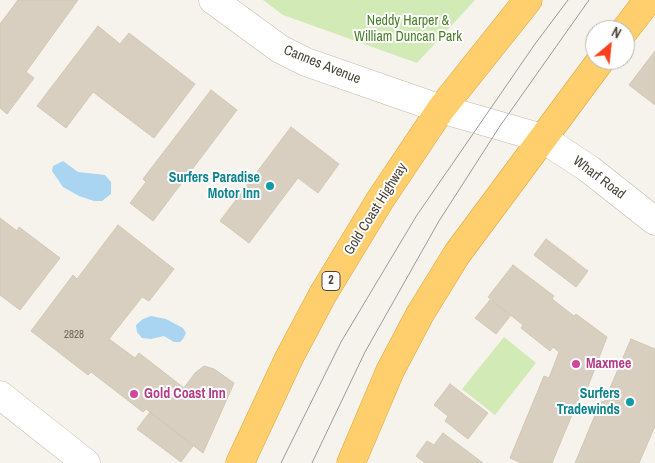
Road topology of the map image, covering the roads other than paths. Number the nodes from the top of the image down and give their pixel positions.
1 (214, 0) edge
2 (528, 0) edge
3 (648, 0) edge
4 (633, 20) edge
5 (593, 70) edge
6 (441, 109) junction
7 (542, 138) junction
8 (655, 221) edge
9 (0, 395) edge
10 (86, 463) edge
11 (240, 463) edge
12 (351, 463) edge

1 - 6 street, Cannes Avenue
2 - 6 highway, Gold Coast Highway / 2
3 - 4 highway
5 - 7 highway
6 - 7 street, Cannes Avenue
6 - 11 highway, Gold Coast Highway / 2
7 - 8 street, Wharf Road
7 - 12 highway
9 - 10 street

